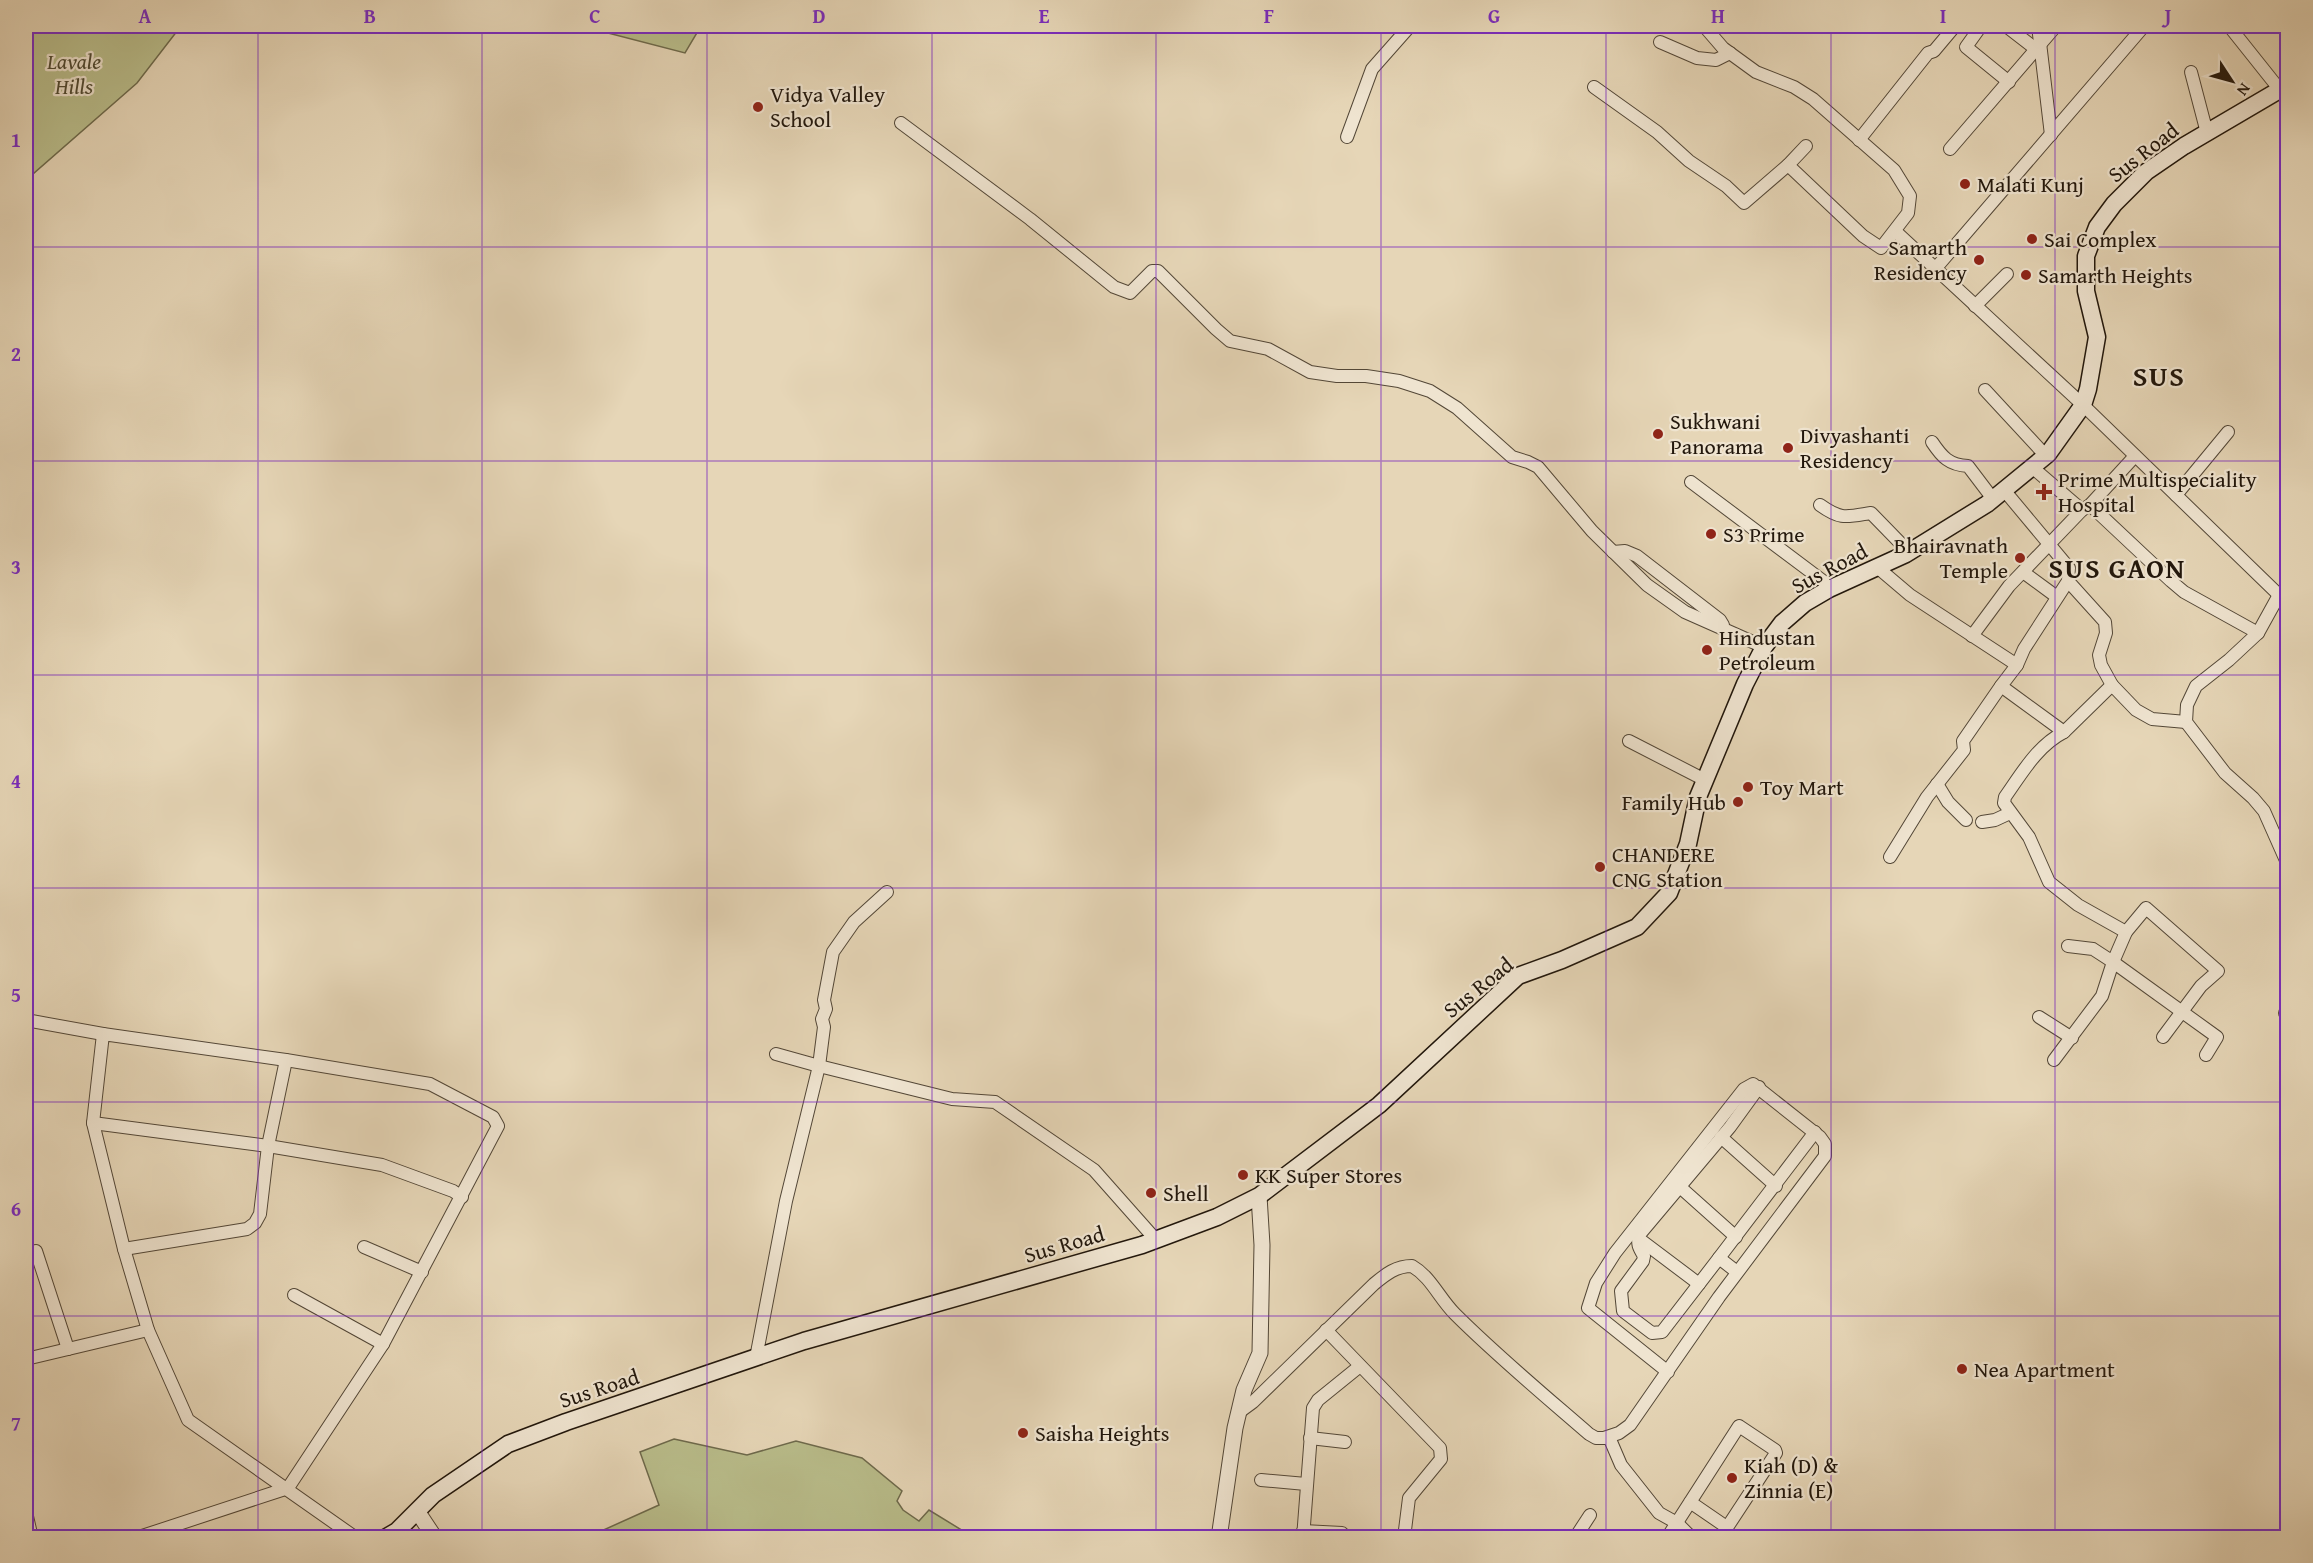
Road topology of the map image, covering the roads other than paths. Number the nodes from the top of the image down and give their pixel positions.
1 (1410, 26) edge
2 (1704, 26) edge
3 (1955, 26) edge
4 (1981, 26) edge
5 (2006, 26) edge
6 (2038, 26) edge
7 (2056, 26) edge
8 (2144, 26) edge
9 (2229, 26) edge
10 (1660, 42) dead end
11 (2036, 47) junction
12 (1730, 53) junction
13 (2191, 72) dead end
14 (2007, 80) junction
15 (1594, 87) dead end
16 (2284, 88) edge
17 (901, 123) dead end
18 (2207, 133) junction
19 (2051, 135) junction
20 (1347, 137) dead end
21 (1859, 140) junction
22 (1806, 146) dead end
23 (1950, 149) dead end
24 (1788, 165) junction
25 (1896, 232) junction
26 (1935, 269) junction
27 (2007, 274) dead end
28 (1976, 306) junction
29 (1985, 390) dead end
30 (2083, 405) junction
31 (2228, 432) dead end
32 (1932, 442) dead end
33 (2046, 456) junction
34 (2135, 456) junction
35 (2032, 467) junction
36 (1691, 482) dead end
37 (1998, 494) junction
38 (2176, 495) junction
39 (1820, 505) dead end
40 (2086, 507) junction
41 (2050, 545) junction
42 (1909, 552) junction
43 (1877, 567) junction
44 (2023, 572) junction
45 (2068, 581) junction
46 (1829, 589) junction
47 (2284, 596) edge
48 (2058, 597) junction
49 (2258, 633) junction
50 (1972, 636) junction
51 (1764, 647) junction
52 (2016, 665) junction
53 (2112, 685) junction
54 (2001, 686) junction
55 (2187, 705) junction
56 (2168, 719) junction
57 (2186, 722) junction
58 (2064, 732) junction
59 (1629, 741) dead end
60 (1705, 780) junction
61 (1937, 784) junction
62 (2010, 813) junction
63 (1966, 820) dead end
64 (1982, 822) dead end
65 (1890, 857) dead end
66 (2288, 865) edge
67 (887, 891) dead end
68 (2126, 932) junction
69 (2068, 946) dead end
70 (2114, 962) junction
71 (2181, 1011) junction
72 (2039, 1017) dead end
73 (26, 1020) edge
74 (103, 1034) junction
75 (2163, 1037) dead end
76 (2072, 1038) junction
77 (776, 1054) dead end
78 (2206, 1055) dead end
79 (286, 1060) junction
80 (2055, 1060) dead end
81 (819, 1066) junction
82 (1759, 1087) junction
83 (93, 1123) junction
84 (1815, 1132) junction
85 (1721, 1137) junction
86 (268, 1146) junction
87 (1776, 1186) junction
88 (1680, 1187) junction
89 (1259, 1196) junction
90 (462, 1197) junction
91 (1736, 1237) junction
92 (1638, 1238) junction
93 (1156, 1239) junction
94 (364, 1246) dead end
95 (123, 1249) junction
96 (36, 1251) dead end
97 (1719, 1258) junction
98 (422, 1272) junction
99 (1737, 1272) junction
100 (1699, 1284) junction
101 (294, 1295) dead end
102 (148, 1330) junction
103 (1326, 1330) junction
104 (383, 1344) junction
105 (68, 1349) junction
106 (756, 1358) junction
107 (26, 1359) edge
108 (1360, 1366) junction
109 (1668, 1371) junction
110 (1238, 1413) junction
111 (1609, 1437) junction
112 (1310, 1438) junction
113 (1345, 1442) dead end
114 (1261, 1479) dead end
115 (1306, 1484) junction
116 (288, 1488) junction
117 (1690, 1502) junction
118 (417, 1511) junction
119 (26, 1512) edge
120 (1590, 1515) dead end
121 (1677, 1523) junction
122 (1342, 1533) dead end
123 (1303, 1534) edge
124 (393, 1535) edge
125 (32, 1538) edge
126 (136, 1538) edge
127 (356, 1538) edge
128 (435, 1538) edge
129 (1219, 1538) edge
130 (1404, 1538) edge
131 (1575, 1538) edge
132 (1667, 1538) edge
133 (1692, 1538) edge

1 - 20 street
2 - 12 street
3 - 21 street
4 - 14 street
5 - 11 street
6 - 11 street
7 - 11 street
8 - 19 street
9 - 16 street
10 - 12 street
11 - 14 street
11 - 19 street
12 - 21 street
13 - 18 street
14 - 23 street
15 - 24 street
16 - 18 main road, Sus Road
17 - 51 street
18 - 30 main road, Sus Road
19 - 26 street
21 - 25 street
22 - 24 street
24 - 25 street
25 - 26 street
26 - 28 street
27 - 28 street
28 - 30 street
29 - 33 street
30 - 33 main road, Sus Road
30 - 34 street
31 - 38 street
32 - 37 street
33 - 35 main road, Sus Road
34 - 38 street
34 - 40 street
35 - 37 main road, Sus Road
35 - 40 street
36 - 46 street
37 - 41 street
37 - 42 main road, Sus Road
38 - 47 street
39 - 42 street
40 - 41 street
40 - 49 street
41 - 44 street
41 - 45 street
42 - 43 main road, Sus Road
43 - 46 main road, Sus Road
43 - 50 street
44 - 48 street
44 - 50 street
45 - 48 street
45 - 53 street
46 - 51 main road, Sus Road
47 - 49 street
48 - 52 street
49 - 55 street
50 - 52 street
51 - 60 main road, Sus Road
52 - 54 street
53 - 56 street
53 - 58 street
54 - 58 street
54 - 61 street
55 - 56 street
55 - 57 street
56 - 57 street
57 - 66 street
58 - 62 street
59 - 60 street
60 - 89 main road, Sus Road
61 - 63 street
61 - 65 street
62 - 64 street
62 - 68 street
67 - 81 street
68 - 70 street
68 - 71 street
69 - 70 street
70 - 71 street
70 - 76 street
71 - 75 street
71 - 78 street
72 - 76 street
73 - 74 street
74 - 79 street
74 - 83 street
76 - 80 street
77 - 81 street
79 - 86 street
79 - 90 street
81 - 93 street
81 - 106 street
82 - 84 street
82 - 85 street
82 - 109 street
83 - 86 street
83 - 95 street
84 - 87 street
84 - 99 street
85 - 87 street
85 - 88 street
86 - 90 street
86 - 95 street
87 - 91 street
88 - 91 street
88 - 92 street
89 - 93 main road, Sus Road
89 - 110 street
90 - 98 street
91 - 97 street
92 - 100 street
92 - 100 street
93 - 106 main road, Sus Road
94 - 98 street
95 - 102 street
96 - 105 street
97 - 99 street
97 - 100 street
98 - 104 street
99 - 109 street
101 - 104 street
102 - 105 street
102 - 116 street
103 - 108 street
103 - 110 street
103 - 111 street
104 - 116 street
105 - 107 street
106 - 118 main road, Sus Road
108 - 112 street
108 - 130 street
109 - 111 street
110 - 129 street
111 - 121 street
112 - 113 street
112 - 115 street
114 - 115 street
115 - 123 street
116 - 126 street
116 - 127 street
117 - 117 street
117 - 121 street
118 - 124 main road, Sus Road
118 - 128 street
119 - 125 street
120 - 131 street
121 - 132 street
121 - 133 street
122 - 123 street

